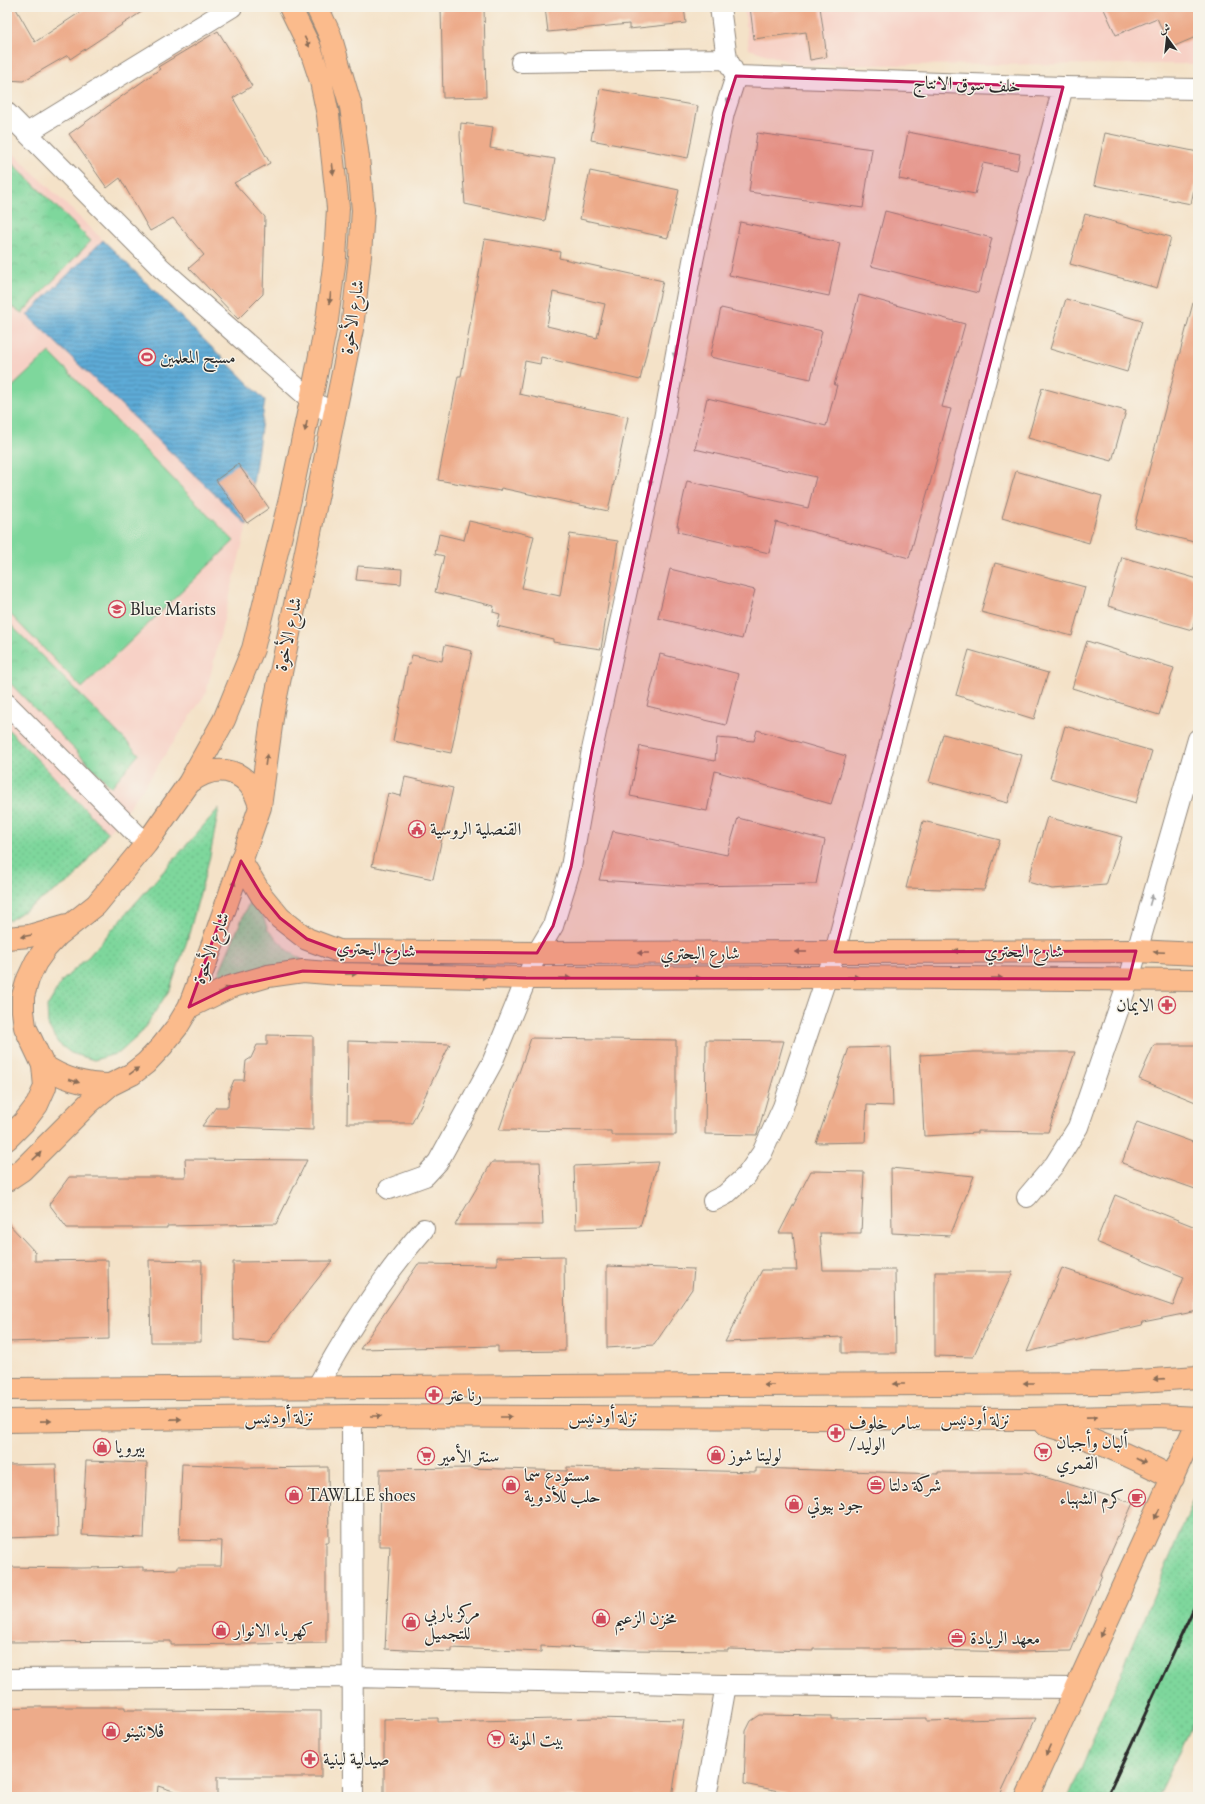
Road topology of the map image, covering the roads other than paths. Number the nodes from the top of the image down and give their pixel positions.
1 (232, 7) edge
2 (290, 7) edge
3 (318, 7) edge
4 (720, 7) edge
5 (521, 62) dead end
6 (731, 67) junction
7 (1063, 88) junction
8 (1198, 89) edge
9 (7, 113) edge
10 (27, 133) junction
11 (311, 400) junction
12 (334, 415) junction
13 (7, 704) edge
14 (1198, 739) edge
15 (189, 783) junction
16 (260, 807) junction
17 (146, 844) junction
18 (241, 861) junction
19 (72, 924) junction
20 (7, 938) edge
21 (1136, 951) junction
22 (835, 952) junction
23 (537, 953) junction
24 (1198, 954) edge
25 (827, 977) junction
26 (526, 978) junction
27 (1129, 979) junction
28 (1198, 980) edge
29 (15, 993) edge
30 (189, 1007) junction
31 (43, 1065) junction
32 (110, 1085) junction
33 (7, 1139) edge
34 (7, 1180) edge
35 (389, 1190) dead end
36 (1028, 1197) dead end
37 (713, 1201) dead end
38 (424, 1229) dead end
39 (1198, 1377) edge
40 (317, 1387) junction
41 (7, 1389) edge
42 (352, 1416) junction
43 (1198, 1418) edge
44 (1026, 1419) junction
45 (7, 1421) edge
46 (1198, 1421) edge
47 (1173, 1478) junction
48 (352, 1677) junction
49 (7, 1679) edge
50 (726, 1685) junction
51 (1076, 1688) junction
52 (353, 1797) edge
53 (706, 1797) edge
54 (1027, 1797) edge

1 - 10 street
2 -> 11 main road, شارع الأخوة
3 - 12 main road, شارع الأخوة
4 - 6 street
5 - 6 street, خلف سوق الانتاج
6 - 7 street, خلف سوق الانتاج
6 -> 23 street
7 - 8 street, خلف سوق الانتاج
7 - 22 street
9 - 10 street
10 - 11 street
11 - 12 street
11 -> 15 main road, شارع الأخوة
16 -> 12 main road, شارع الأخوة
13 - 17 street
21 -> 14 street
15 - 16 main road
15 - 17 main road, شارع الأخوة
16 - 18 main road, شارع الأخوة
17 - 19 main road, شارع الأخوة
18 - 23 main road, شارع البحتري
30 -> 18 main road, شارع الأخوة
19 -> 20 main road
19 - 29 main road, شارع الأخوة
21 -> 22 main road, شارع البحتري
24 -> 21 main road, شارع البحتري
21 - 27 street
22 -> 23 main road, شارع البحتري
22 - 25 street
23 - 26 street
26 -> 25 main road, شارع البحتري
25 -> 27 main road, شارع البحتري
25 - 37 street
30 -> 26 main road, شارع البحتري
26 - 35 street
27 - 28 main road, شارع البحتري
27 - 36 street
29 - 31 main road, شارع الأخوة
32 -> 30 main road, شارع الأخوة
31 -> 32 main road
31 - 33 main road, شارع الأخوة
34 -> 32 main road, شارع الأخوة
38 - 40 street
39 -> 40 main road
40 - 41 main road
42 -> 44 main road, نزلة أودنيس
45 -> 42 main road, نزلة أودنيس
42 - 48 street
44 -> 43 main road, نزلة أودنيس
44 -> 47 main road
46 - 47 main road
47 -> 51 main road
48 - 49 street
48 - 50 street
48 - 52 street
50 - 51 street
50 - 53 street
51 -> 54 main road

